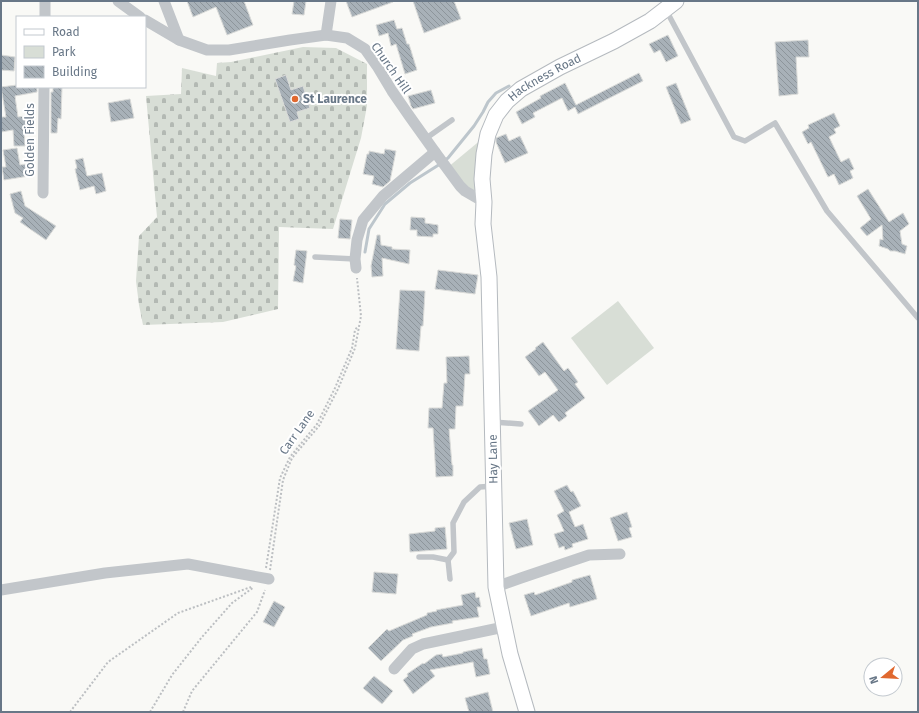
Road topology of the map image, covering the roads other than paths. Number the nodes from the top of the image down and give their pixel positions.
1 (45, 1) edge
2 (118, 1) edge
3 (164, 1) edge
4 (331, 1) edge
5 (671, 5) edge
6 (45, 16) edge
7 (139, 16) edge
8 (146, 21) edge
9 (326, 35) junction
10 (179, 40) junction
11 (44, 88) edge
12 (452, 120) dead end
13 (425, 139) junction
14 (437, 155) junction
15 (43, 193) dead end
16 (484, 202) junction
17 (315, 257) dead end
18 (355, 263) joint
19 (918, 318) edge
20 (492, 422) junction
21 (520, 424) dead end
22 (494, 486) junction
23 (620, 554) dead end
24 (419, 557) dead end
25 (448, 560) junction
26 (266, 578) road end
27 (450, 579) dead end
28 (496, 587) junction
29 (1, 590) edge
30 (504, 627) junction
31 (394, 669) dead end
32 (528, 712) edge

1 - 6 street
2 - 7 street
3 - 10 street
4 - 9 street
5 - 16 street, Hackness Road
5 - 19 lane
8 - 10 street, Church Hill
9 - 10 street, Church Hill
9 - 13 street, Church Hill
11 - 15 street, Golden Fields
12 - 13 lane
13 - 14 street, Church Hill
14 - 16 street, Church Hill
14 - 18 street
16 - 20 street, Hay Lane
17 - 18 lane
20 - 21 lane
20 - 22 street, Hay Lane
22 - 25 lane
22 - 28 street, Hay Lane
23 - 28 street
24 - 25 lane
25 - 27 lane
26 - 29 street
28 - 30 street, Hay Lane
30 - 31 street
30 - 32 street, Hay Lane

